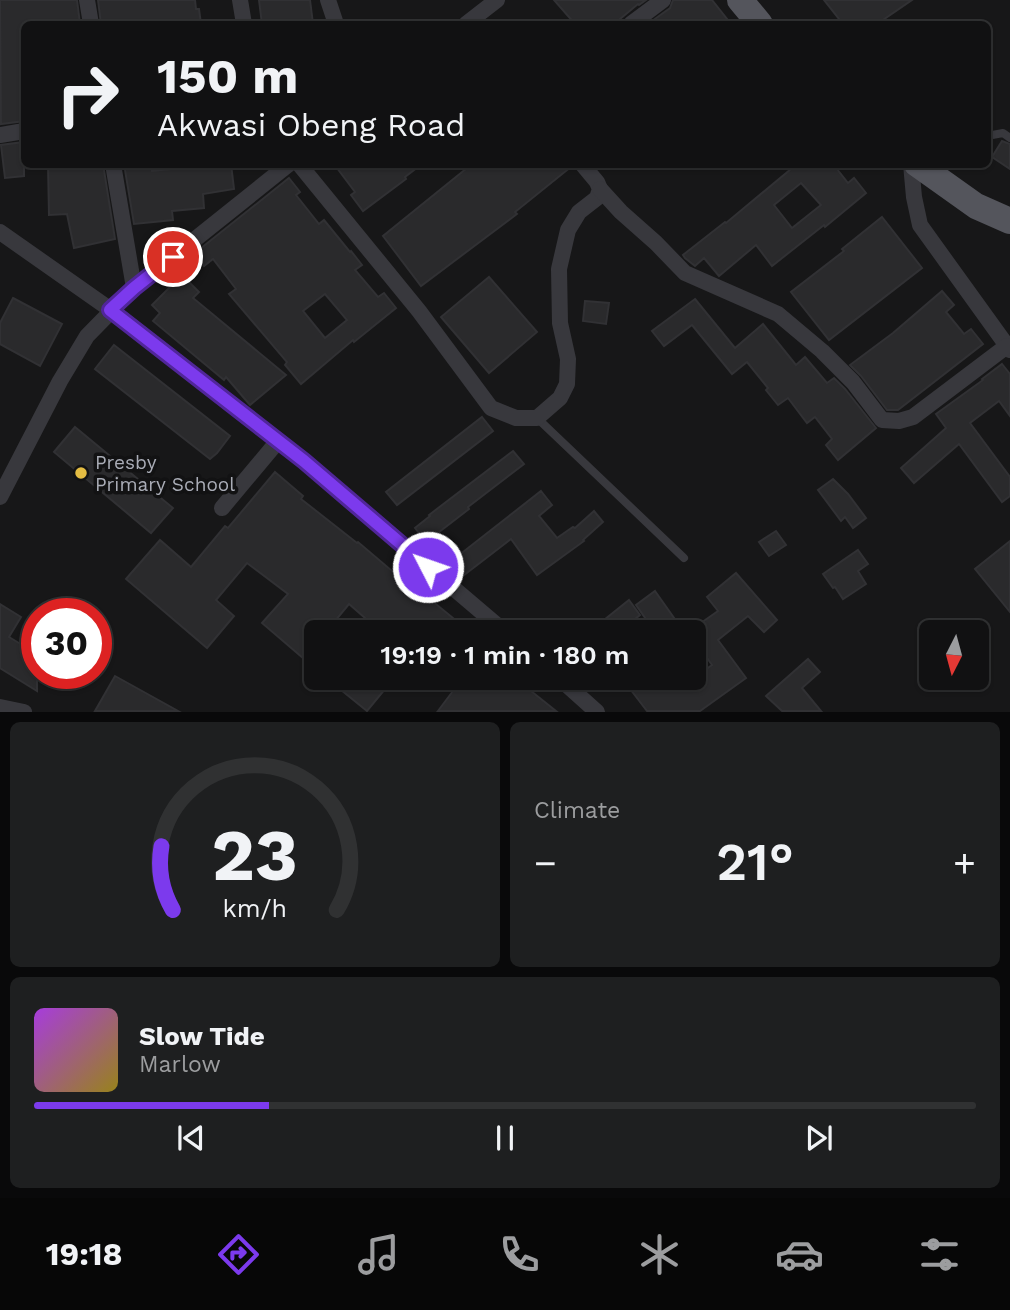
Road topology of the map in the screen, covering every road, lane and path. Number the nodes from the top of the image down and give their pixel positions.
1 (87, 0) edge
2 (240, 0) edge
3 (328, 0) edge
4 (497, 0) edge
5 (663, 0) edge
6 (740, 0) edge
7 (90, 21) edge
8 (244, 21) edge
9 (335, 21) edge
10 (471, 21) edge
11 (635, 21) edge
12 (758, 21) edge
13 (21, 132) edge
14 (0, 135) edge
15 (991, 135) edge
16 (1010, 138) edge
17 (114, 168) edge
18 (284, 168) edge
19 (302, 168) edge
20 (585, 168) edge
21 (911, 168) edge
22 (924, 168) edge
23 (600, 189) junction
24 (1010, 221) edge
25 (0, 232) edge
26 (134, 288) junction
27 (110, 310) junction
28 (1009, 348) edge
29 (537, 418) junction
30 (278, 441) junction
31 (0, 497) edge
32 (222, 508) dead end
33 (684, 558) dead end
34 (491, 620) edge
35 (572, 690) edge
36 (0, 707) edge
37 (24, 712) edge
38 (597, 712) edge

1 - 7 street
2 - 8 street
3 - 9 street
4 - 10 street
5 - 11 street
6 - 12 main road
13 - 14 street
15 - 16 lane
17 - 26 street
18 - 26 street
19 - 29 street
20 - 23 street
21 - 28 street
22 - 24 main road
23 - 28 street
23 - 29 street
25 - 27 street
26 - 27 street
27 - 30 street
27 - 31 street
29 - 33 lane
30 - 32 street
30 - 34 street
35 - 38 street
36 - 37 street

